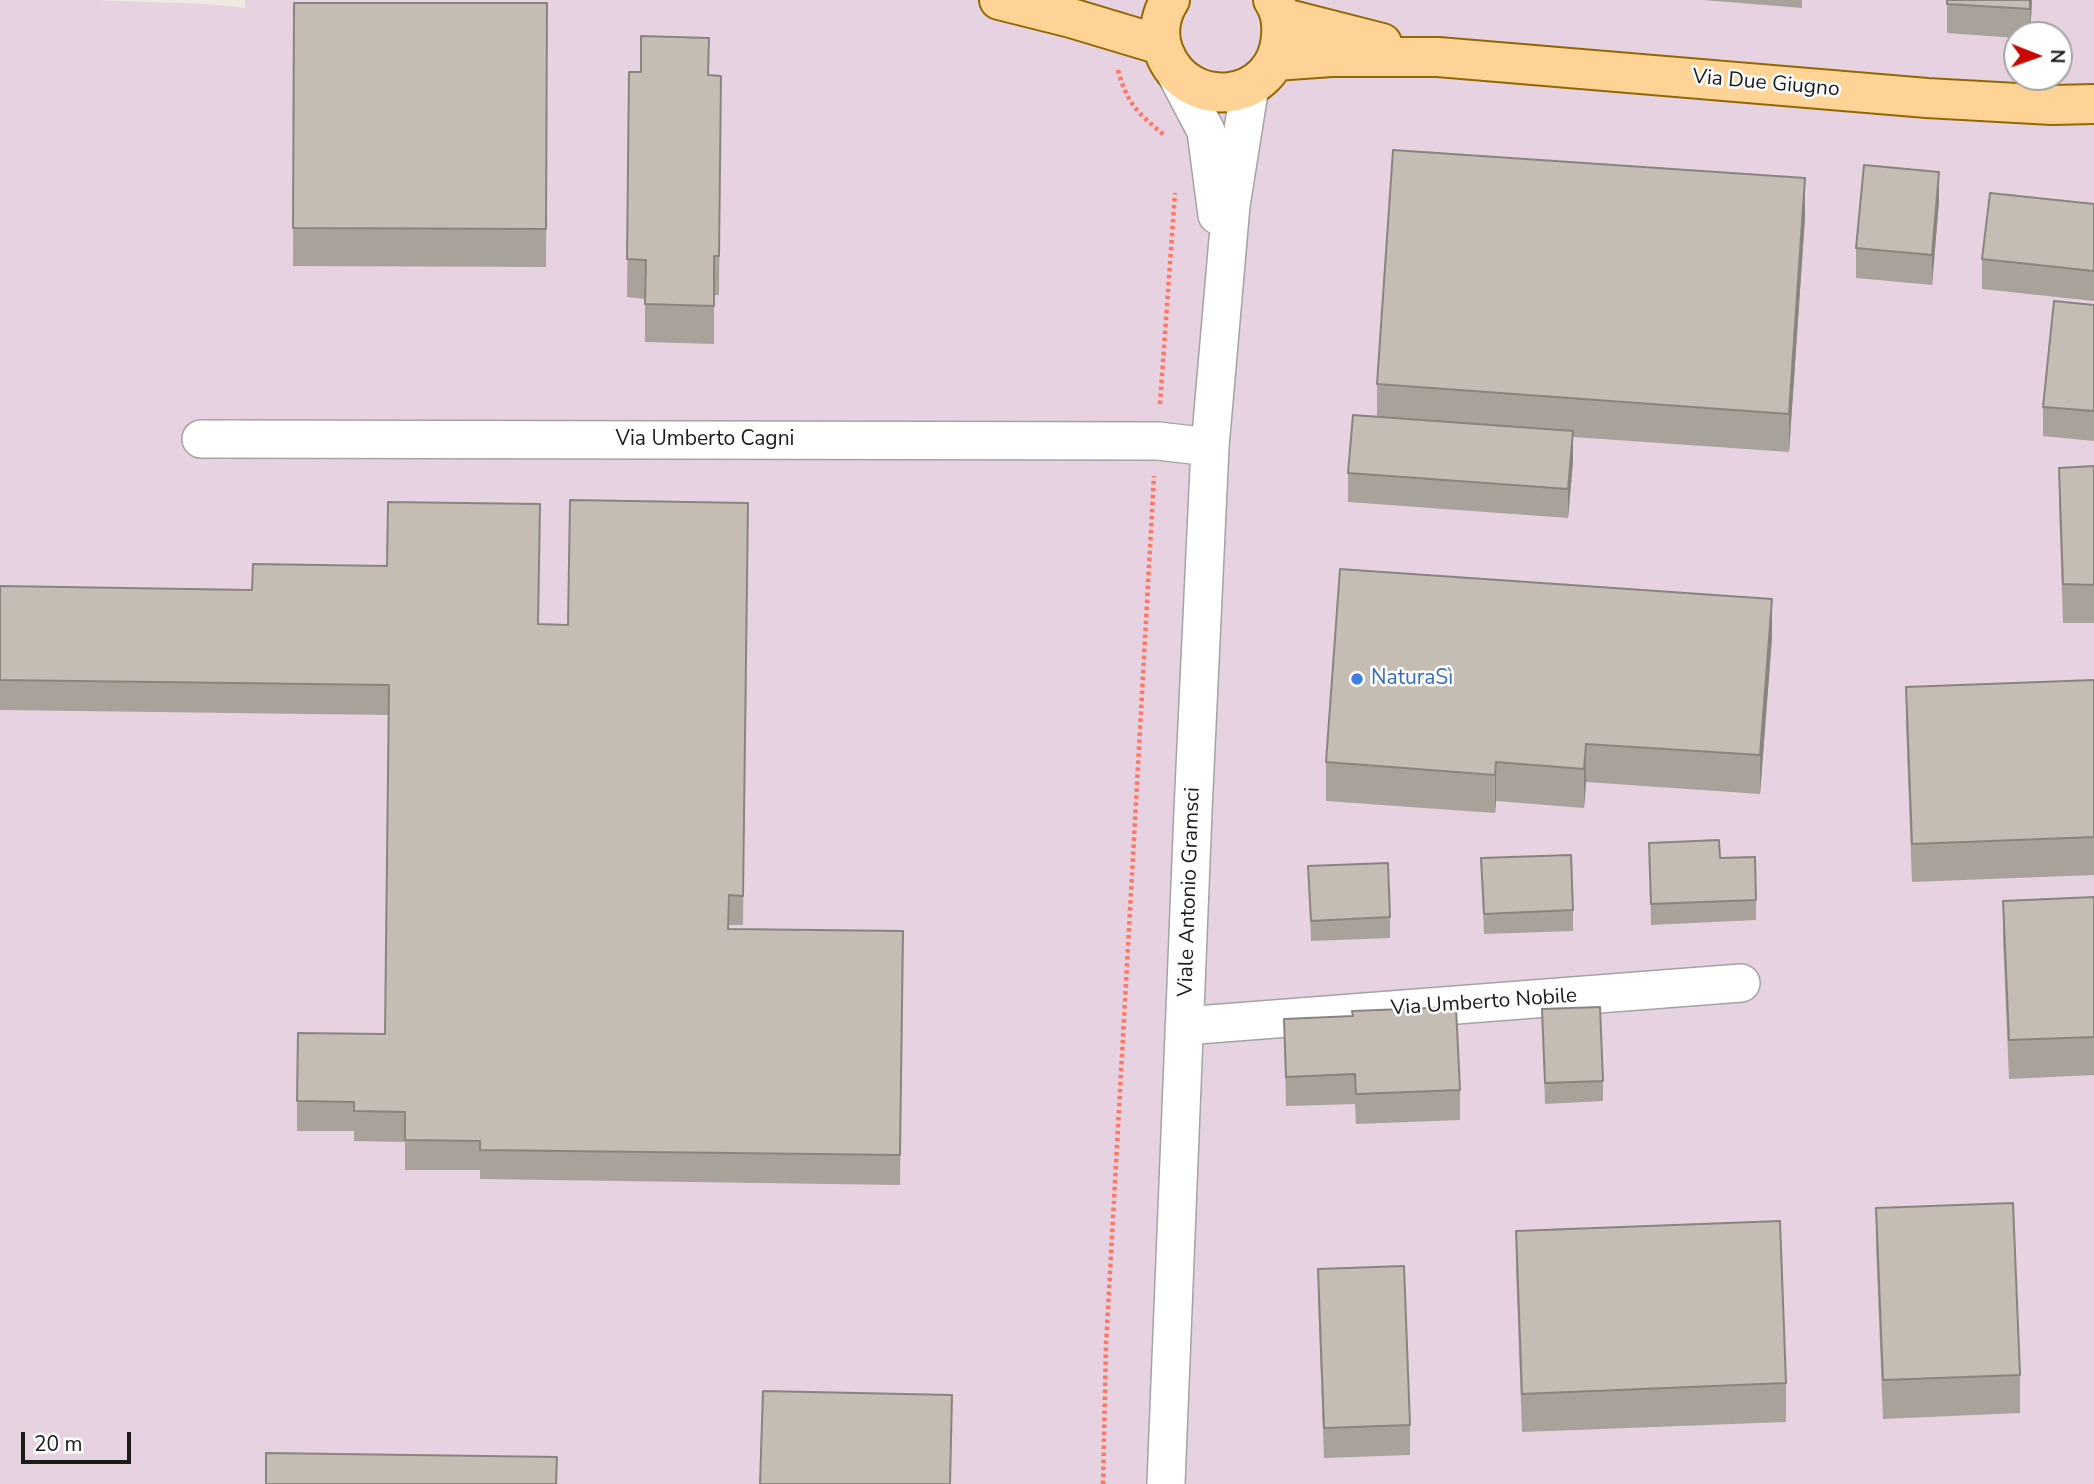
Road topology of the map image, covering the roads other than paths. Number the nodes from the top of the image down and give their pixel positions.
1 (999, 0) edge
2 (1170, 0) edge
3 (1276, 9) edge
4 (1438, 57) junction
5 (1169, 60) junction
6 (1262, 74) junction
7 (2094, 104) edge
8 (1222, 300) junction
9 (201, 439) dead end
10 (1210, 447) junction
11 (1741, 983) dead end
12 (1184, 1026) junction
13 (1166, 1484) edge

1 - 5 main road, Via Due Giugno
2 - 5 main road
3 - 4 main road, Via Due Giugno
3 - 6 main road
4 - 6 main road, Via Due Giugno
4 - 7 main road, Via Due Giugno
5 - 6 main road, Via Due Giugno
5 - 8 street, Viale Antonio Gramsci
6 - 8 street, Viale Antonio Gramsci
8 - 10 street, Viale Antonio Gramsci
9 - 10 street, Via Umberto Cagni
10 - 12 street, Viale Antonio Gramsci
11 - 12 street, Via Umberto Nobile
12 - 13 street, Viale Antonio Gramsci

